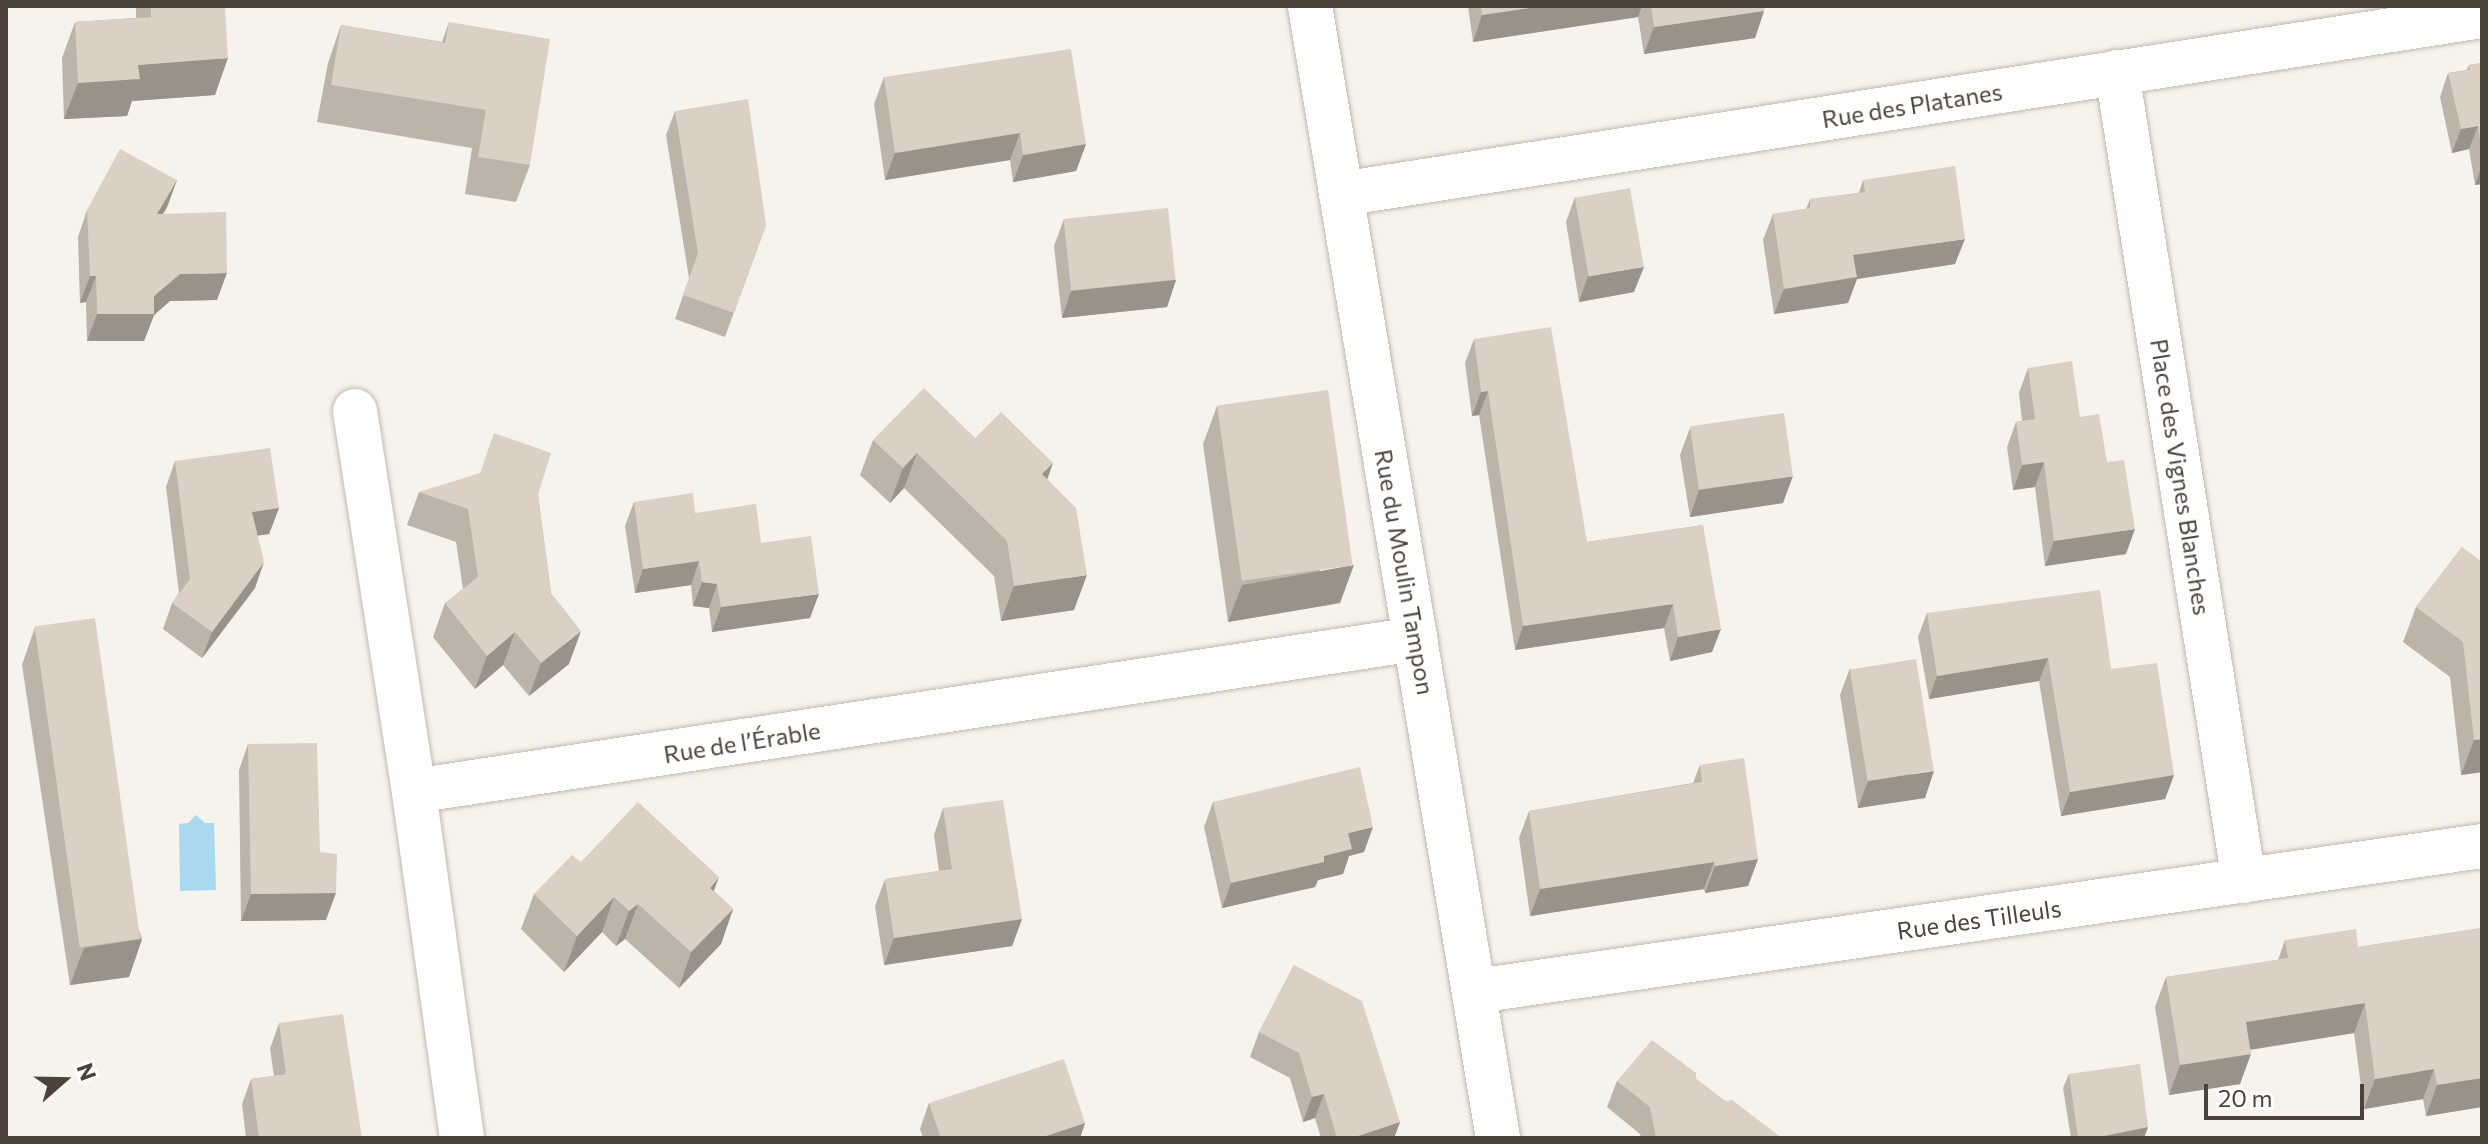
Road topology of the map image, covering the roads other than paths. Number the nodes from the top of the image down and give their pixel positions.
1 (1310, 6) edge
2 (2482, 16) edge
3 (2117, 72) junction
4 (1341, 194) junction
5 (355, 411) dead end
6 (1416, 639) junction
7 (414, 791) junction
8 (2482, 846) edge
9 (2244, 881) junction
10 (1476, 991) junction
11 (462, 1138) edge
12 (1498, 1138) edge

1 - 4 street, Rue du Moulin Tampon
2 - 3 street, Rue des Platanes
3 - 4 street, Rue des Platanes
3 - 9 street, Place des Vignes Blanches
4 - 6 street, Rue du Moulin Tampon
5 - 7 street
6 - 7 street, Rue de l’Érable
6 - 10 street, Rue du Moulin Tampon
7 - 11 street
8 - 9 street, Rue des Tilleuls
9 - 10 street, Rue des Tilleuls
10 - 12 street, Rue du Moulin Tampon

